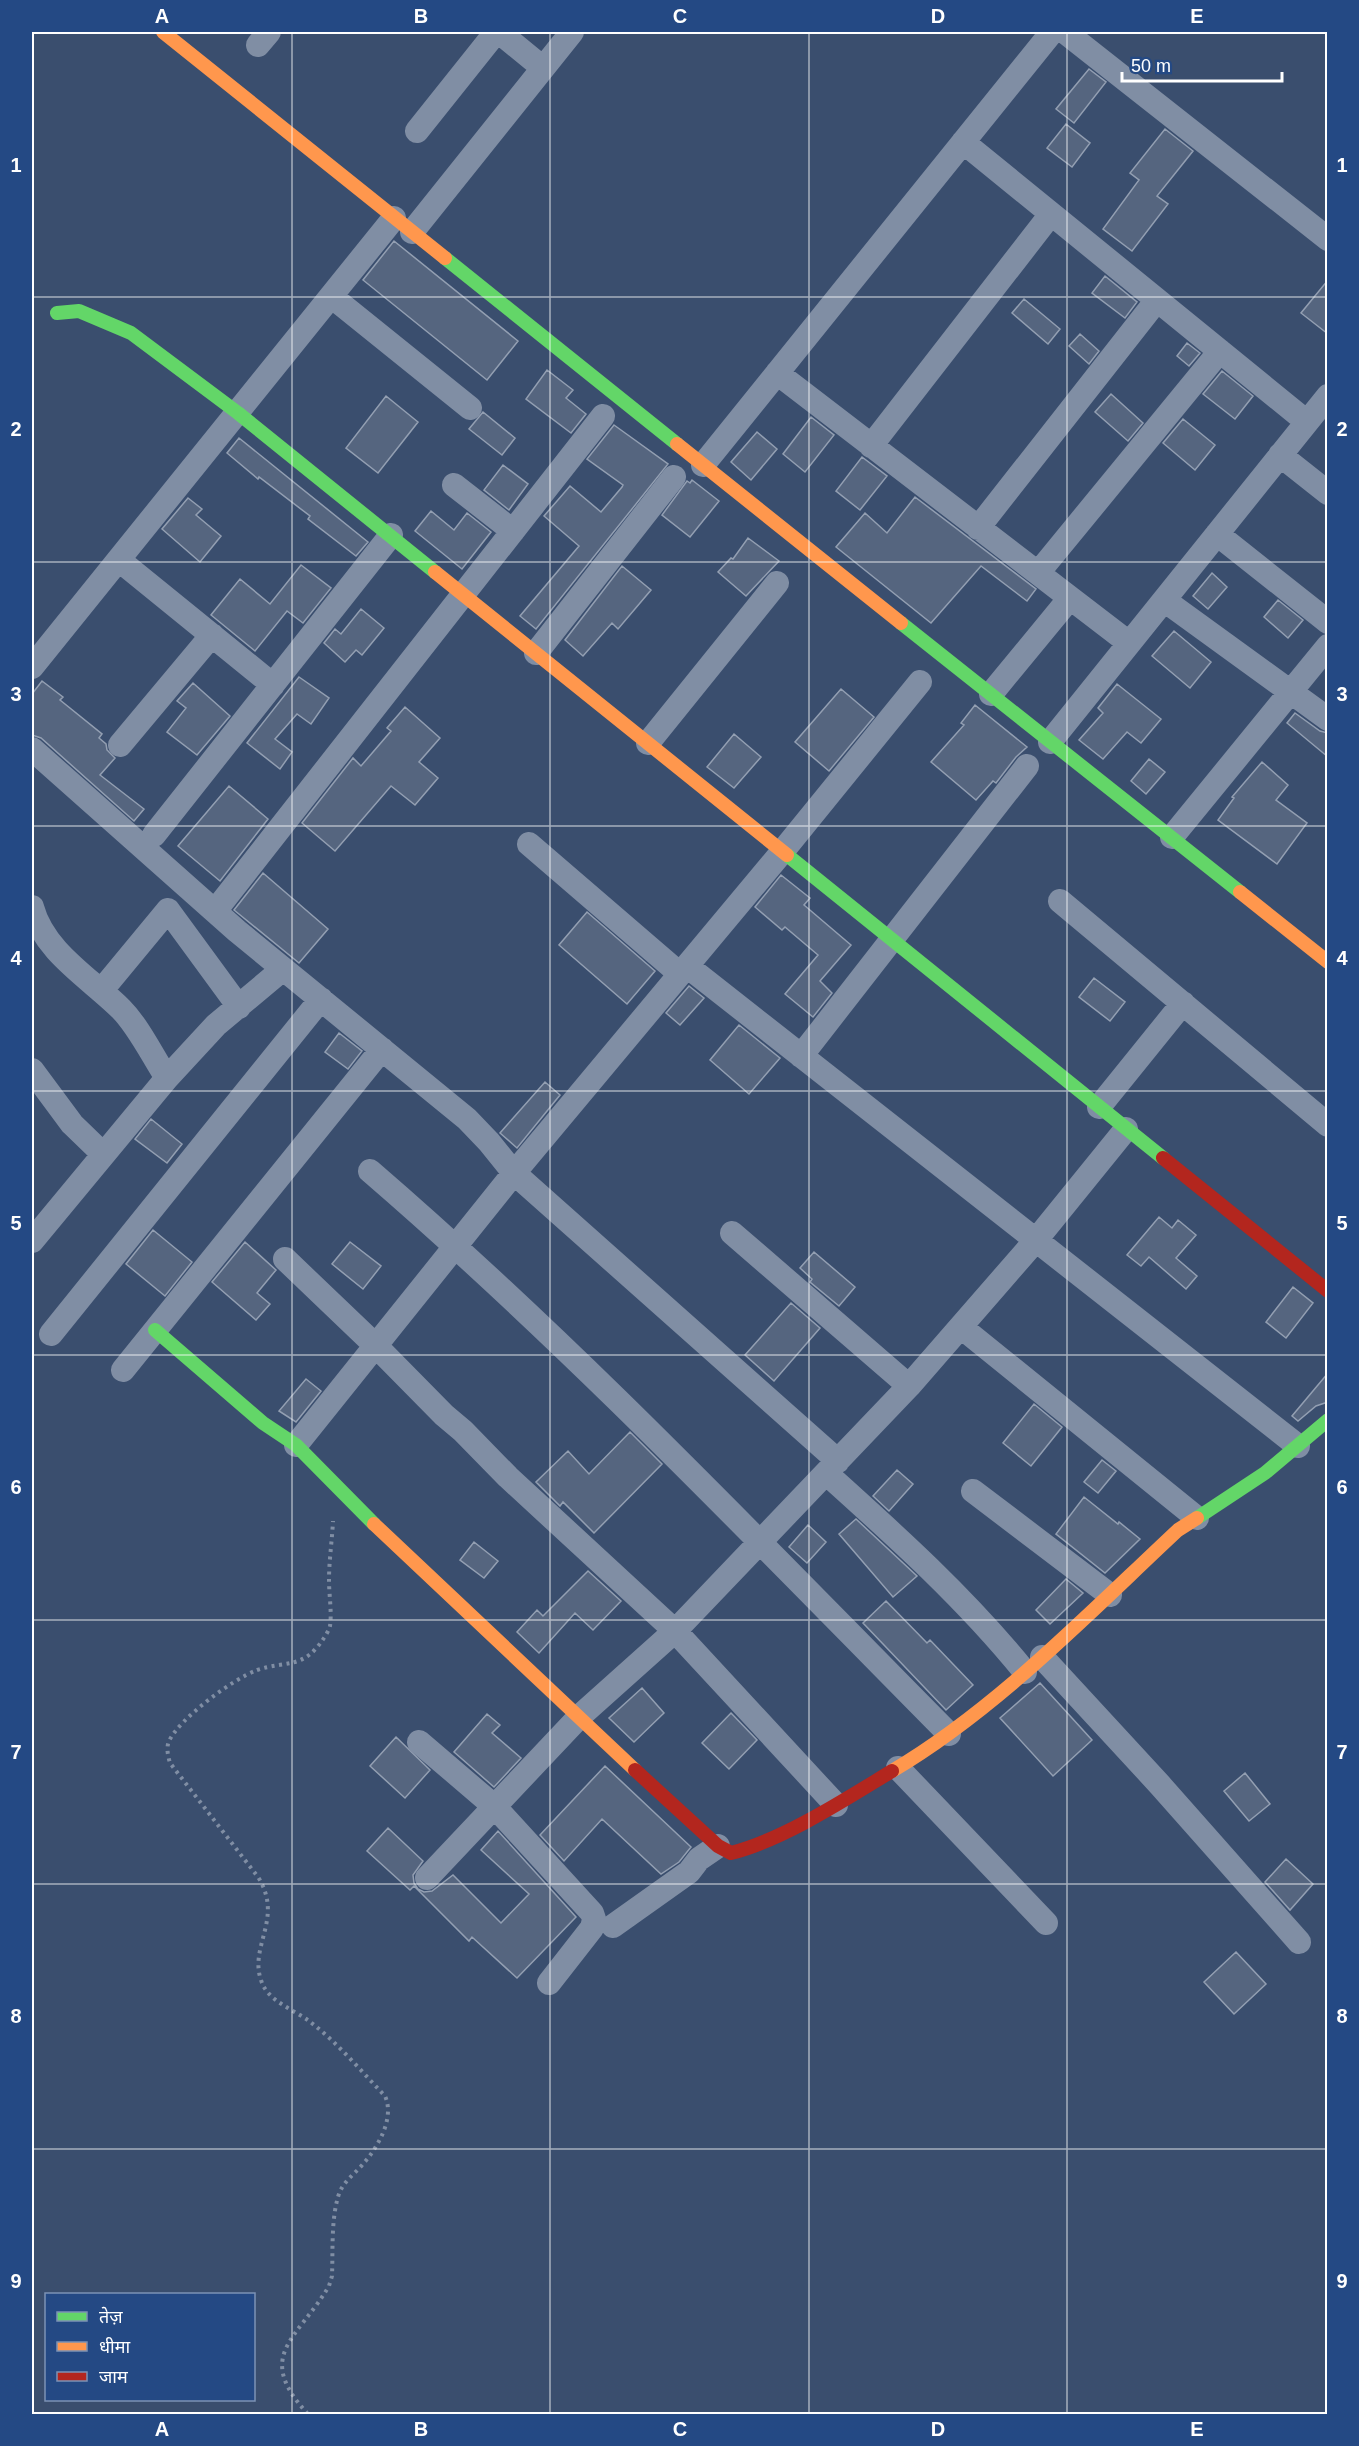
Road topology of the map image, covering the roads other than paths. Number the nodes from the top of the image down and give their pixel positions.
1 (163, 32) edge
2 (497, 32) edge
3 (572, 32) edge
4 (1052, 32) edge
5 (1065, 32) edge
6 (543, 68) junction
7 (417, 131) dead end
8 (963, 142) junction
9 (1051, 214) junction
10 (403, 225) junction
11 (1328, 240) edge
12 (332, 296) junction
13 (1157, 300) junction
14 (57, 314) dead end
15 (1220, 351) junction
16 (777, 373) junction
17 (1328, 396) edge
18 (470, 408) dead end
19 (238, 413) junction
20 (603, 416) dead end
21 (1307, 422) junction
22 (871, 446) junction
23 (1280, 455) junction
24 (703, 465) junction
25 (674, 477) dead end
26 (454, 484) dead end
27 (1328, 492) edge
28 (978, 528) junction
29 (513, 531) junction
30 (1217, 534) junction
31 (391, 536) junction
32 (119, 560) junction
33 (1038, 573) junction
34 (777, 583) dead end
35 (463, 594) junction
36 (1070, 598) junction
37 (1164, 600) junction
38 (1328, 622) edge
39 (212, 635) junction
40 (1129, 643) junction
41 (1328, 646) edge
42 (536, 653) junction
43 (32, 666) edge
44 (920, 682) dead end
45 (273, 685) junction
46 (1291, 691) junction
47 (991, 694) junction
48 (1328, 720) edge
49 (1050, 742) junction
50 (648, 743) junction
51 (120, 745) dead end
52 (32, 749) edge
53 (1028, 766) dead end
54 (154, 835) dead end
55 (1172, 837) junction
56 (529, 844) dead end
57 (782, 852) junction
58 (1060, 901) dead end
59 (32, 907) edge
60 (215, 911) junction
61 (892, 940) junction
62 (1328, 962) edge
63 (283, 969) junction
64 (683, 970) junction
65 (102, 992) junction
66 (321, 999) junction
67 (1182, 1004) junction
68 (239, 1007) junction
69 (382, 1049) junction
70 (801, 1056) junction
71 (32, 1070) edge
72 (167, 1078) junction
73 (1099, 1107) junction
74 (1328, 1125) edge
75 (1126, 1129) junction
76 (103, 1154) junction
77 (370, 1171) dead end
78 (514, 1173) junction
79 (732, 1233) dead end
80 (1036, 1240) junction
81 (32, 1241) edge
82 (456, 1246) junction
83 (285, 1259) dead end
84 (1328, 1291) edge
85 (961, 1327) junction
86 (155, 1330) junction
87 (51, 1334) dead end
88 (376, 1346) junction
89 (123, 1370) dead end
90 (909, 1386) junction
91 (1328, 1420) edge
92 (296, 1445) junction
93 (1298, 1446) junction
94 (833, 1467) junction
95 (973, 1491) dead end
96 (1197, 1518) junction
97 (759, 1541) junction
98 (1110, 1595) junction
99 (675, 1631) junction
100 (1034, 1665) junction
101 (580, 1716) junction
102 (949, 1734) junction
103 (420, 1742) dead end
104 (898, 1768) junction
105 (836, 1805) junction
106 (494, 1806) junction
107 (718, 1846) junction
108 (427, 1878) dead end
109 (1046, 1923) dead end
110 (613, 1926) dead end
111 (1299, 1942) dead end
112 (549, 1983) dead end

1 - 10 street
2 - 6 street
2 - 7 street
3 - 6 street
4 - 8 street
5 - 11 street
6 - 10 street
8 - 9 street
8 - 16 street
9 - 13 street
9 - 22 street
10 - 12 street
10 - 24 street
12 - 18 street
12 - 19 street
13 - 15 street
13 - 28 street
14 - 19 street
15 - 21 street
15 - 33 street
16 - 22 street
16 - 24 street
17 - 21 street
19 - 31 street
19 - 32 street
20 - 29 street
21 - 23 street
22 - 28 street
23 - 27 street
23 - 30 street
24 - 47 street
25 - 42 street
26 - 29 street
28 - 33 street
29 - 35 street
30 - 37 street
30 - 38 street
31 - 35 street
31 - 45 street
32 - 39 street
32 - 43 street
33 - 36 street
34 - 50 street
35 - 42 street
35 - 60 street
36 - 40 street
36 - 47 street
37 - 40 street
37 - 46 street
39 - 45 street
39 - 51 street
40 - 49 street
41 - 46 street
42 - 50 street
44 - 57 street
45 - 54 street
46 - 48 street
46 - 55 street
47 - 49 street
49 - 55 street
50 - 57 street
52 - 60 street
53 - 61 street
55 - 62 street
56 - 64 street
57 - 61 street
57 - 64 street
58 - 67 street
59 - 65 street
60 - 63 street
61 - 70 street
61 - 73 street
63 - 66 street
63 - 68 street
64 - 70 street
64 - 78 street
65 - 68 street
65 - 72 street
66 - 69 street
66 - 87 street
67 - 73 street
67 - 74 street
68 - 72 street
69 - 78 street
69 - 86 street
70 - 80 street
71 - 76 street
72 - 76 street
73 - 75 street
75 - 80 street
75 - 84 street
76 - 81 street
77 - 82 street
78 - 82 street
78 - 94 street
79 - 90 street
80 - 85 street
80 - 93 street
82 - 88 street
82 - 97 street
83 - 88 street
85 - 90 street
85 - 96 street
86 - 89 street
86 - 92 street
88 - 92 street
88 - 99 street
90 - 94 street
91 - 93 street
92 - 101 street
93 - 96 street
94 - 97 street
94 - 100 street
95 - 98 street
96 - 98 street
97 - 99 street
97 - 102 street
98 - 100 street
99 - 101 street
99 - 105 street
100 - 102 street
100 - 111 street
101 - 106 street
101 - 107 street
102 - 104 street
103 - 106 street
104 - 105 street
104 - 109 street
105 - 107 street
106 - 108 street
106 - 112 street
107 - 110 street

